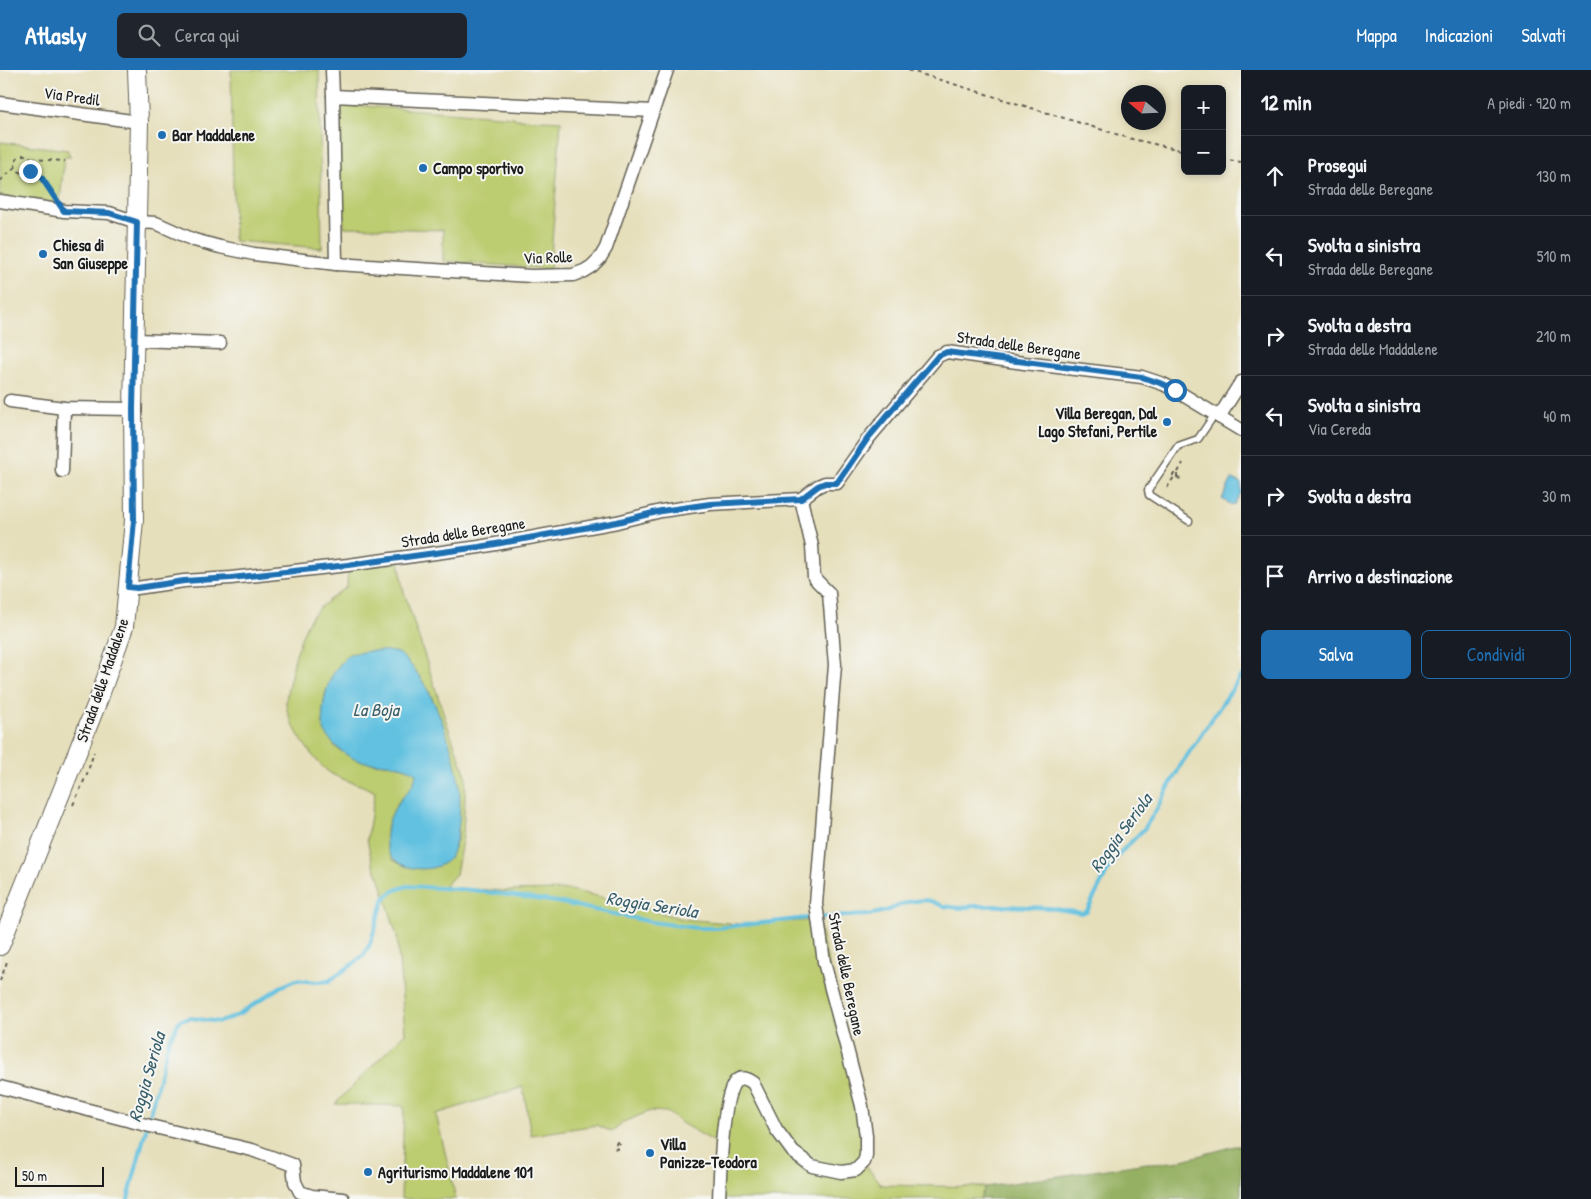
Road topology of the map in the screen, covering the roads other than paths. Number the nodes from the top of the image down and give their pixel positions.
1 (137, 70) edge
2 (332, 70) edge
3 (667, 70) edge
4 (333, 96) junction
5 (0, 102) edge
6 (653, 111) junction
7 (139, 122) junction
8 (0, 201) edge
9 (137, 222) junction
10 (336, 264) junction
11 (136, 340) junction
12 (220, 343) dead end
13 (1241, 382) edge
14 (10, 401) dead end
15 (64, 408) junction
16 (133, 409) junction
17 (1217, 416) junction
18 (1241, 430) edge
19 (62, 471) dead end
20 (801, 499) junction
21 (1189, 521) dead end
22 (128, 587) junction
23 (0, 946) edge
24 (0, 1087) edge
25 (343, 1199) edge
26 (719, 1199) edge

1 - 7 street, Strada delle Maddalene
2 - 4 street
3 - 6 street, Via Rolle
4 - 6 street
4 - 10 street
5 - 7 street, Via Predil
6 - 10 street, Via Rolle
7 - 9 street, Strada delle Maddalene
8 - 9 street, Via Rolle
9 - 10 street, Via Rolle
9 - 11 street, Strada delle Maddalene
11 - 12 street
11 - 16 street, Strada delle Maddalene
13 - 17 street
14 - 15 street
15 - 16 street
15 - 19 street
16 - 22 street, Strada delle Maddalene
17 - 18 street, Strada delle Beregane
17 - 20 street, Strada delle Beregane
17 - 21 lane
20 - 22 street, Strada delle Beregane
20 - 26 street, Strada delle Beregane
22 - 23 street, Strada delle Maddalene
24 - 25 street

